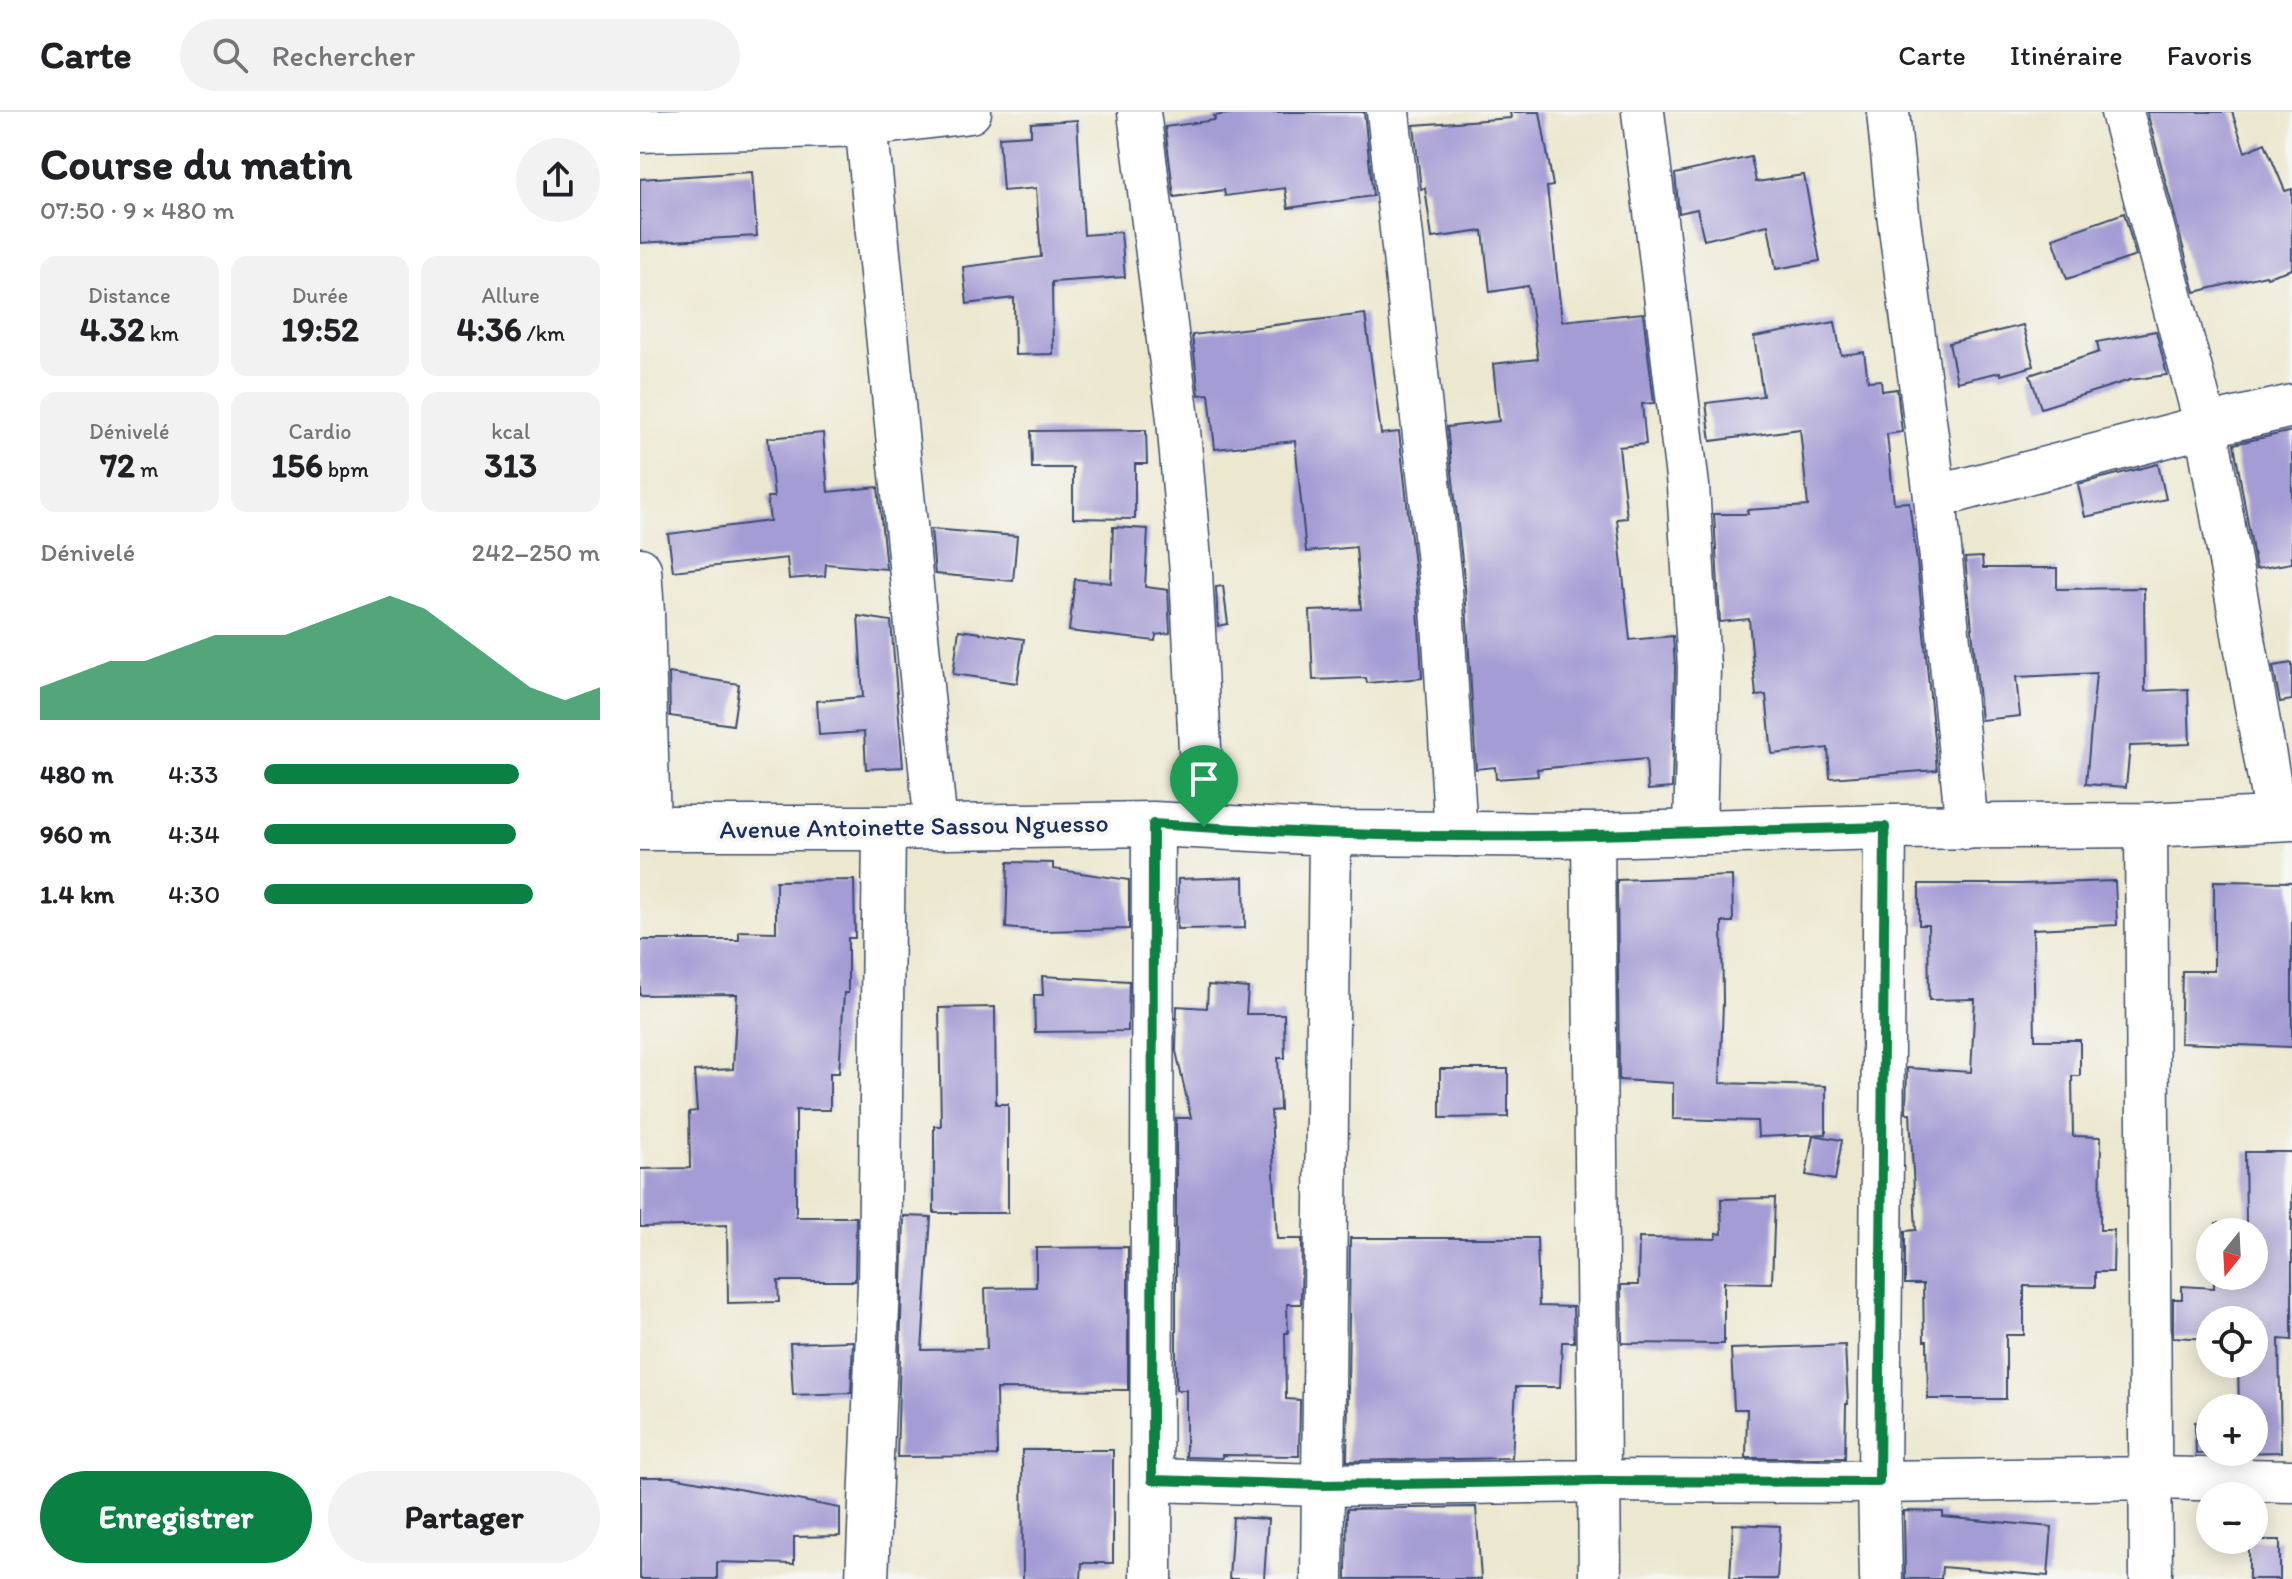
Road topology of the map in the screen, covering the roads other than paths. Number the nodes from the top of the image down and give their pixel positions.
1 (970, 112) edge
2 (1139, 112) edge
3 (1388, 112) edge
4 (1643, 112) edge
5 (1888, 112) edge
6 (2122, 112) edge
7 (866, 119) edge
8 (640, 131) edge
9 (2292, 406) edge
10 (2206, 426) junction
11 (1935, 497) junction
12 (640, 569) edge
13 (2284, 818) edge
14 (1153, 824) junction
15 (2146, 825) junction
16 (936, 827) junction
17 (1204, 827) junction
18 (1885, 827) junction
19 (644, 828) edge
20 (884, 828) junction
21 (1967, 828) junction
22 (1695, 831) junction
23 (1330, 833) junction
24 (1456, 835) junction
25 (1593, 835) junction
26 (2151, 1478) junction
27 (1152, 1480) junction
28 (1600, 1481) junction
29 (2292, 1481) edge
30 (1879, 1482) junction
31 (1322, 1485) junction
32 (867, 1579) edge
33 (1151, 1579) edge
34 (1322, 1579) edge
35 (1600, 1579) edge
36 (1881, 1579) edge
37 (2151, 1579) edge

1 - 7 street
2 - 17 street
3 - 24 street
4 - 22 street
5 - 11 street
6 - 10 street
7 - 8 street
7 - 16 street
9 - 10 street
10 - 11 street
10 - 13 street
11 - 21 street
12 - 19 street
13 - 15 street, Avenue Antoinette Sassou Nguesso
14 - 16 street, Avenue Antoinette Sassou Nguesso
14 - 17 street, Avenue Antoinette Sassou Nguesso
14 - 27 street
15 - 21 street, Avenue Antoinette Sassou Nguesso
15 - 26 street
16 - 20 street, Avenue Antoinette Sassou Nguesso
17 - 23 street, Avenue Antoinette Sassou Nguesso
18 - 21 street, Avenue Antoinette Sassou Nguesso
18 - 22 street, Avenue Antoinette Sassou Nguesso
18 - 30 street
19 - 20 street, Avenue Antoinette Sassou Nguesso
20 - 32 street
22 - 25 street, Avenue Antoinette Sassou Nguesso
23 - 24 street, Avenue Antoinette Sassou Nguesso
23 - 31 street
24 - 25 street, Avenue Antoinette Sassou Nguesso
25 - 28 street
26 - 29 street
26 - 30 street
26 - 37 street
27 - 31 street
27 - 33 street
28 - 30 street
28 - 31 street
28 - 35 street
30 - 36 street
31 - 34 street

